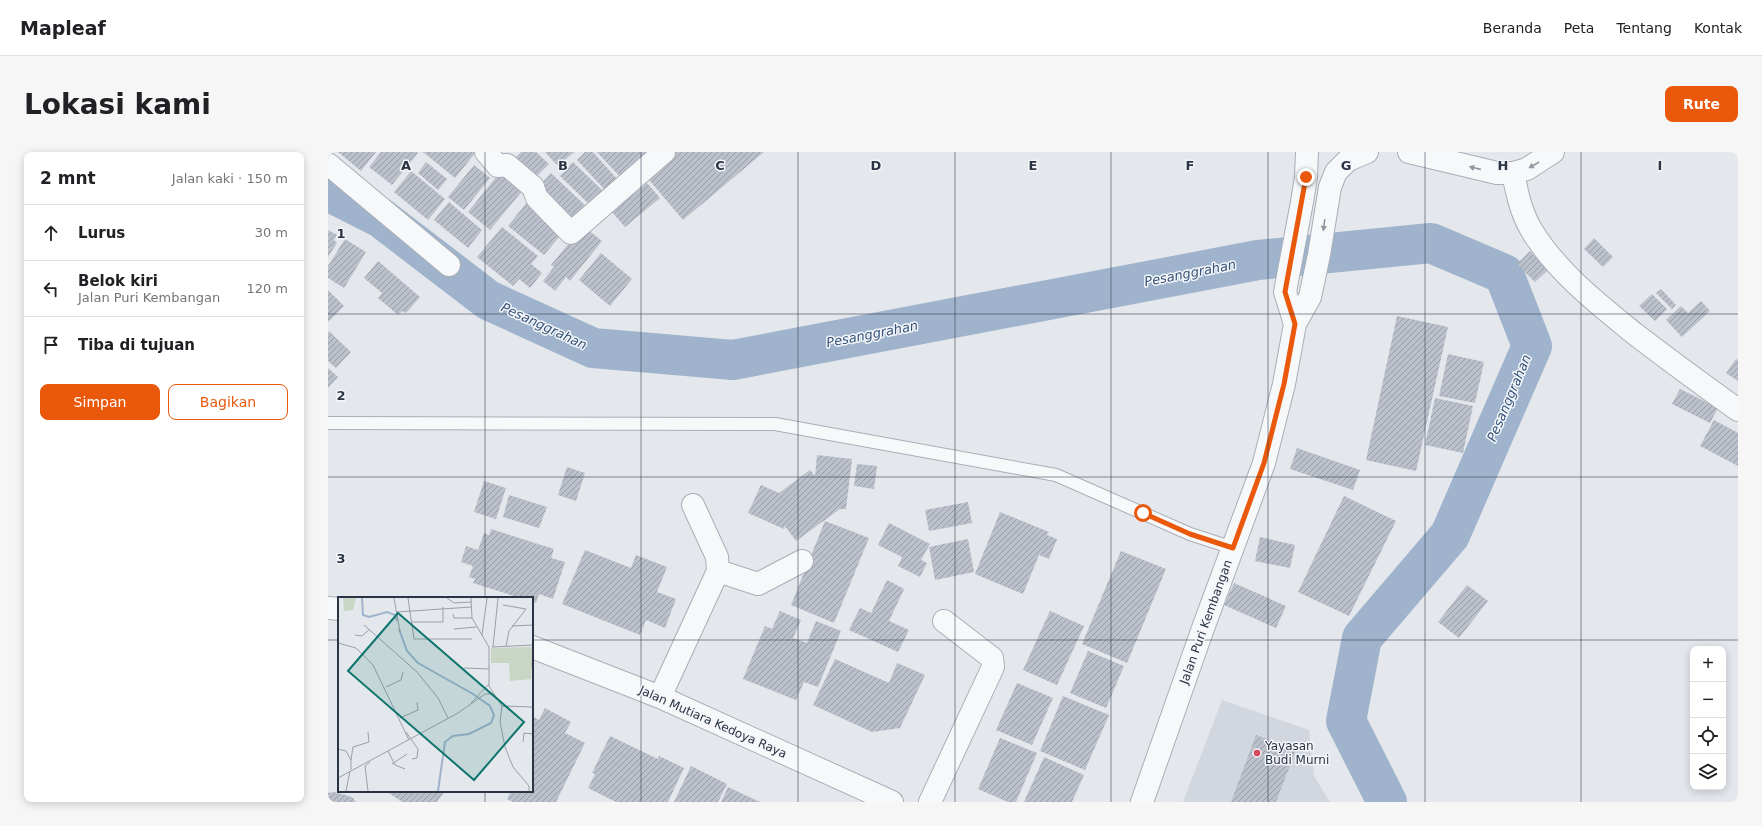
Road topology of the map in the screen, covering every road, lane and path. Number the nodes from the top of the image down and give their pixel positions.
1 (486, 152) edge
2 (664, 152) edge
3 (1307, 152) edge
4 (1367, 152) edge
5 (1409, 152) edge
6 (1553, 152) edge
7 (328, 164) edge
8 (1513, 173) junction
9 (449, 265) dead end
10 (1295, 324) junction
11 (1738, 410) edge
12 (328, 423) edge
13 (693, 505) dead end
14 (1233, 548) junction
15 (802, 561) dead end
16 (718, 571) junction
17 (328, 608) edge
18 (338, 609) edge
19 (944, 621) dead end
20 (533, 647) edge
21 (660, 697) junction
22 (892, 802) edge
23 (930, 802) edge
24 (1142, 802) edge

1 - 2 street
3 - 10 street, Jalan Puri Kembangan
4 -> 10 street, Jalan Puri Kembangan
8 -> 5 street
6 -> 8 street
7 - 9 street
8 - 11 street
10 - 14 street, Jalan Puri Kembangan
12 - 14 lane
13 - 16 street
14 - 24 street, Jalan Puri Kembangan
15 - 16 street
16 - 21 street
17 - 18 street
19 - 23 street
20 - 21 street, Jalan Mutiara Kedoya Raya
21 - 22 street, Jalan Mutiara Kedoya Raya

